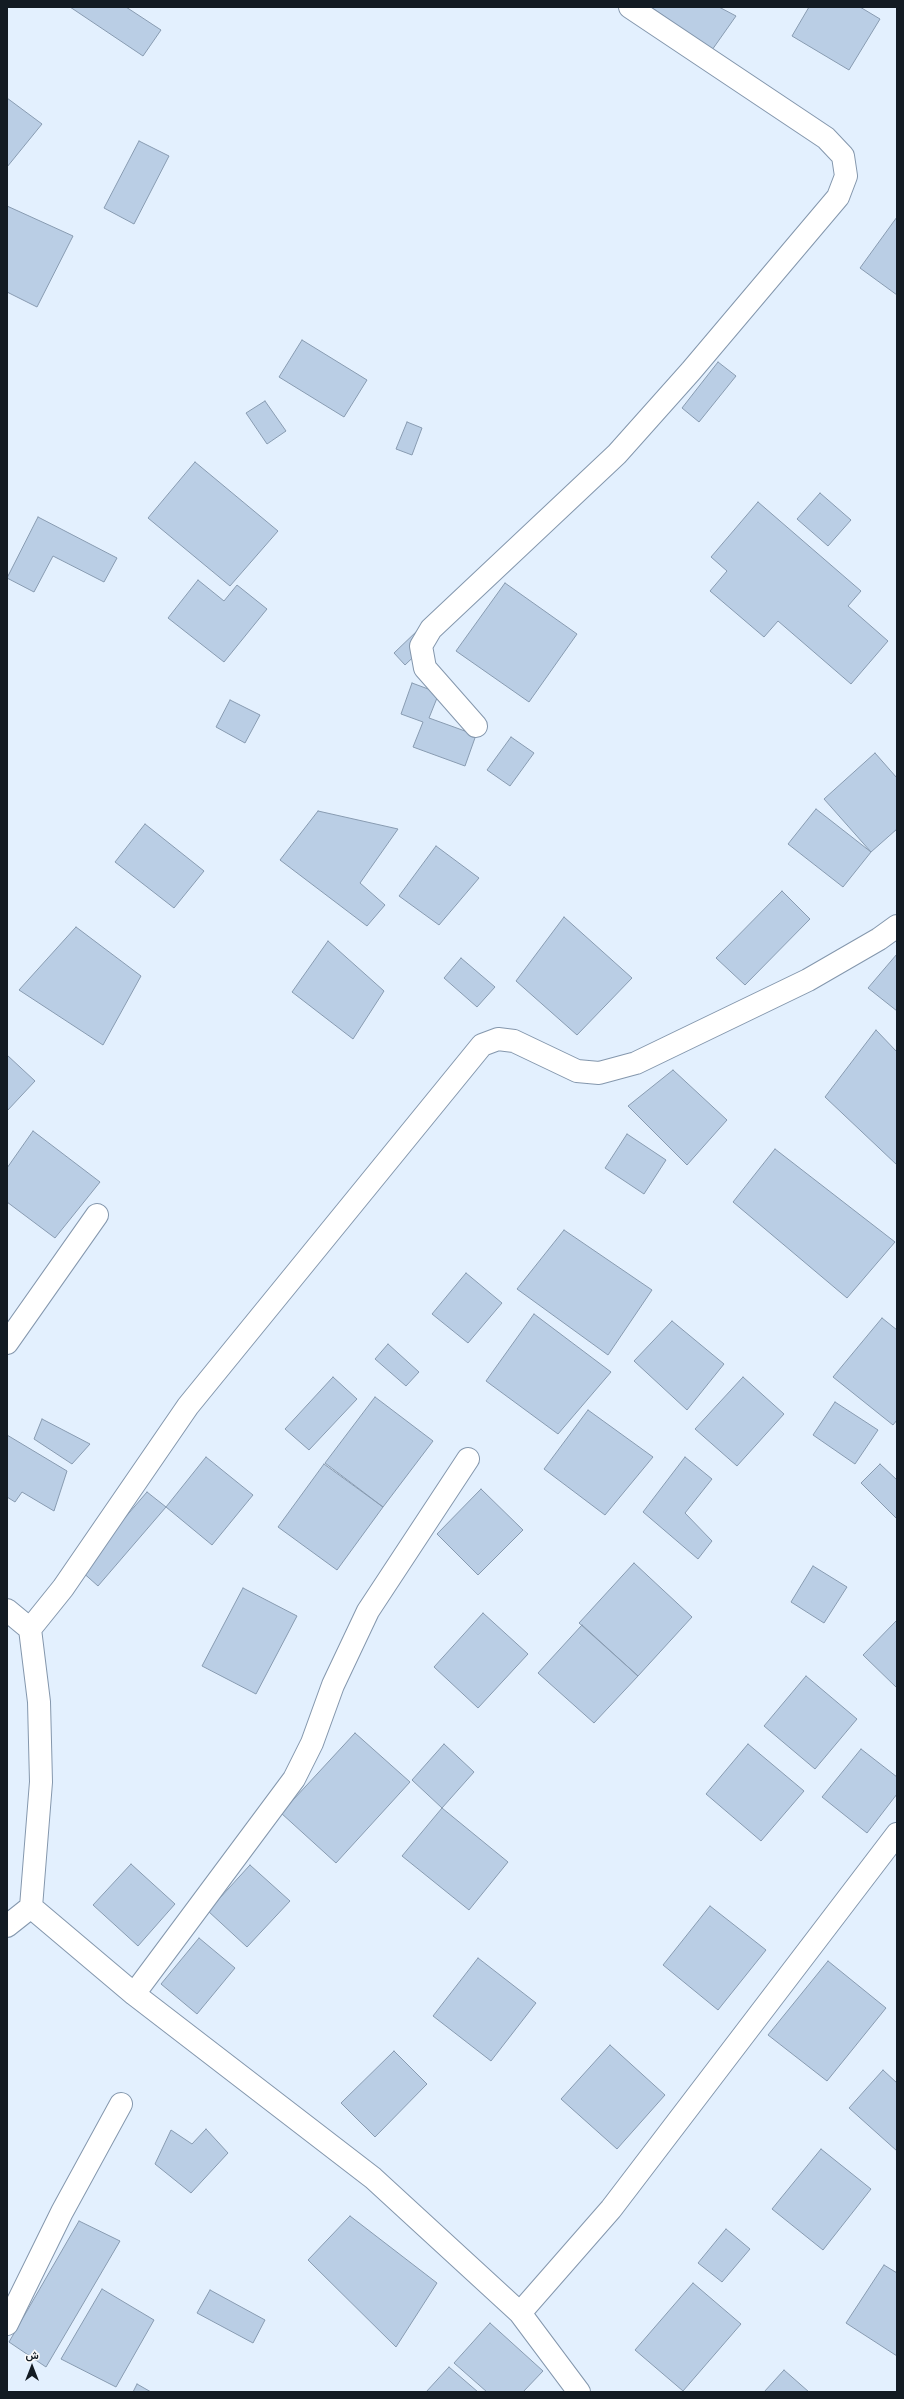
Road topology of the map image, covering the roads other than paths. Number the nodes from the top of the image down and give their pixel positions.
1 (630, 7) edge
2 (476, 726) dead end
3 (897, 926) edge
4 (97, 1215) dead end
5 (7, 1343) edge
6 (468, 1460) dead end
7 (7, 1610) edge
8 (30, 1629) junction
9 (897, 1834) edge
10 (31, 1907) junction
11 (7, 1926) edge
12 (134, 1994) junction
13 (121, 2104) dead end
14 (520, 2313) junction
15 (7, 2324) edge
16 (579, 2392) edge

1 - 2 street
3 - 8 street
4 - 5 street
6 - 12 street
7 - 8 street
8 - 10 street
9 - 14 street
10 - 11 street
10 - 12 street
12 - 14 street
13 - 15 street
14 - 16 street

